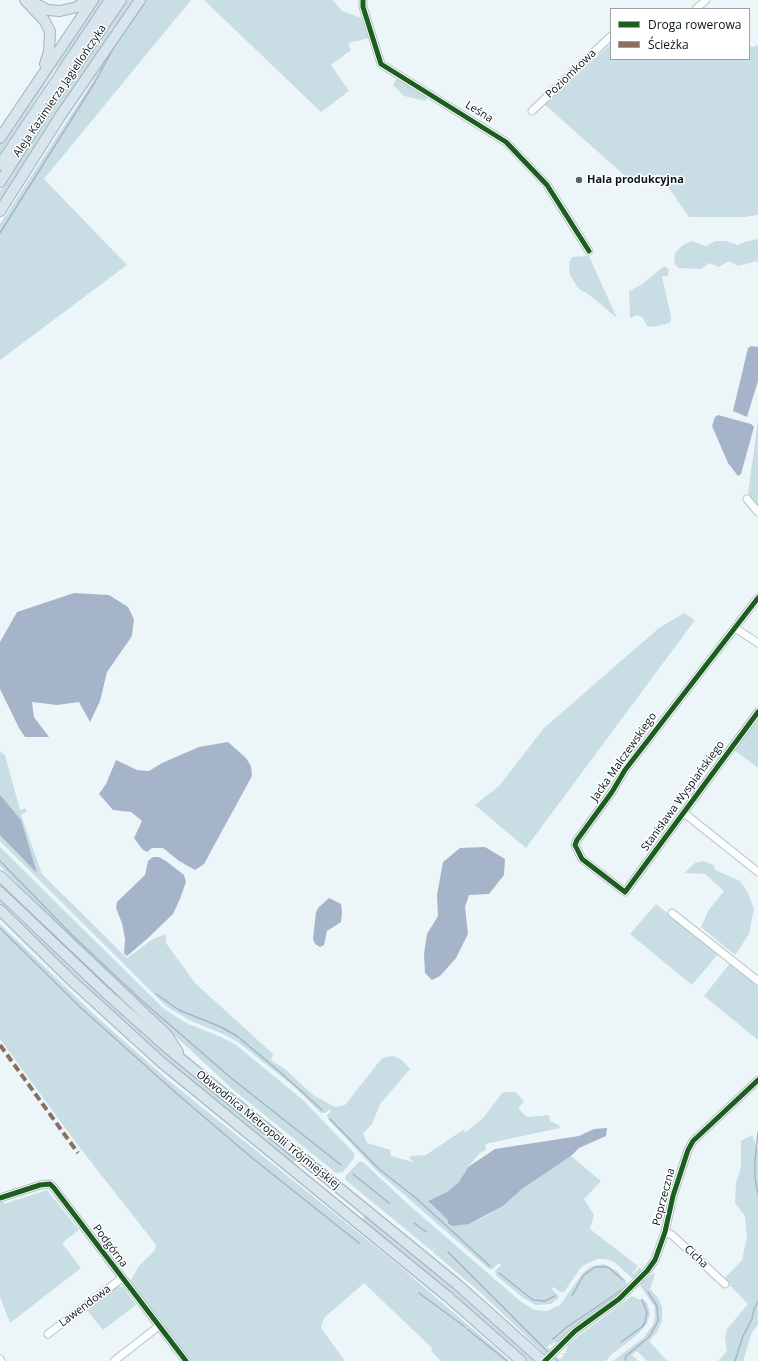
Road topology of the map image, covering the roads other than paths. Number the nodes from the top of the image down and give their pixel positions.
1 (26, 0) edge
2 (87, 0) edge
3 (93, 0) edge
4 (110, 0) edge
5 (121, 0) edge
6 (140, 0) edge
7 (362, 0) edge
8 (706, 0) edge
9 (697, 8) edge
10 (610, 37) edge
11 (42, 74) junction
12 (532, 111) dead end
13 (0, 138) edge
14 (0, 165) edge
15 (0, 182) edge
16 (0, 211) edge
17 (589, 251) dead end
18 (747, 499) dead end
19 (758, 512) edge
20 (758, 598) edge
21 (735, 628) junction
22 (758, 643) edge
23 (758, 712) edge
24 (684, 813) junction
25 (758, 872) edge
26 (0, 876) edge
27 (0, 892) edge
28 (625, 892) joint
29 (0, 910) edge
30 (672, 913) dead end
31 (0, 917) edge
32 (37, 947) junction
33 (758, 981) edge
34 (185, 1062) junction
35 (758, 1080) edge
36 (0, 1198) edge
37 (665, 1232) junction
38 (122, 1278) junction
39 (725, 1284) dead end
40 (159, 1326) junction
41 (48, 1334) dead end
42 (114, 1361) edge
43 (186, 1361) edge
44 (521, 1361) edge
45 (544, 1361) edge

1 - 2 highway
1 - 11 highway
3 - 11 highway
4 - 14 highway, Aleja Kazimierza Jagiellończyka
5 - 15 highway, Aleja Kazimierza Jagiellończyka
6 - 16 highway
7 - 17 street, Leśna
8 - 9 street
10 - 12 street, Poziomkowa
11 - 13 highway
18 - 19 street
20 - 21 street
21 - 22 street
21 - 28 street, Jacka Malczewskiego
23 - 24 street, Stanisława Wyspiańskiego
24 - 25 street
24 - 28 street, Stanisława Wyspiańskiego
26 - 34 highway
27 - 34 highway, Obwodnica Metropolii Trójmiejskiej
29 - 32 highway, Obwodnica Metropolii Trójmiejskiej
30 - 33 street
31 - 32 highway
32 - 44 highway, Obwodnica Metropolii Trójmiejskiej
34 - 45 highway, Obwodnica Metropolii Trójmiejskiej
35 - 37 street, Poprzeczna
36 - 38 street, Podgórna
37 - 39 street, Cicha
37 - 45 street, Poprzeczna
38 - 40 street, Podgórna
38 - 41 street, Lawendowa
40 - 42 street
40 - 43 street, Podgórna

